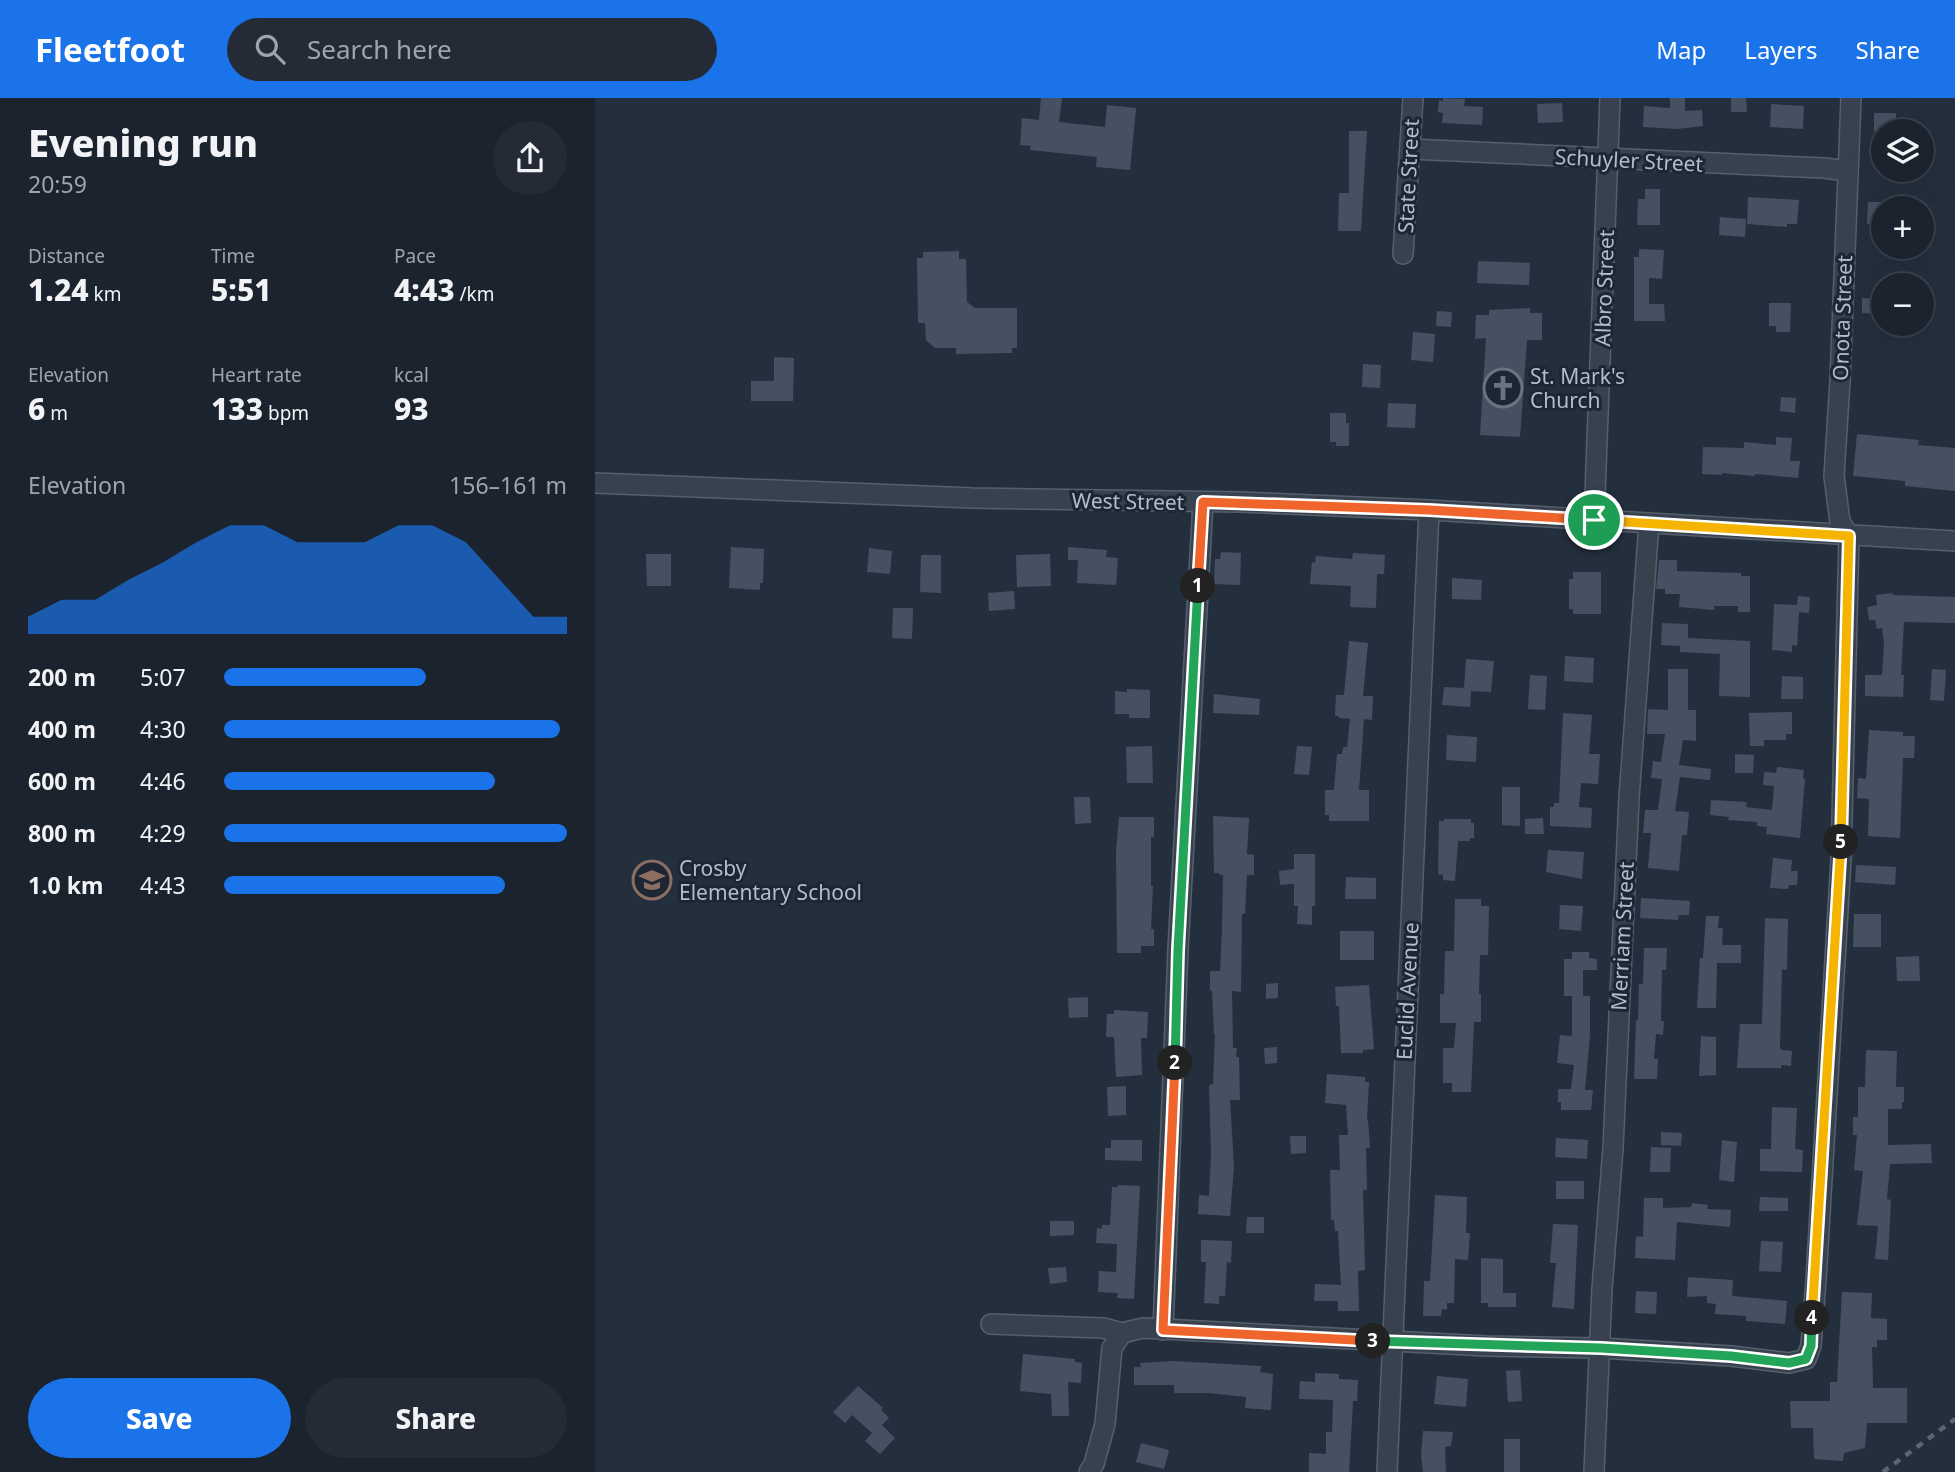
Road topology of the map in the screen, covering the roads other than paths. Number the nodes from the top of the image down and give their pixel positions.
1 (1413, 98) edge
2 (1610, 98) edge
3 (1851, 98) edge
4 (1410, 149) junction
5 (1608, 159) junction
6 (1847, 171) junction
7 (1403, 254) dead end
8 (595, 483) edge
9 (1203, 502) junction
10 (1429, 510) junction
11 (1594, 520) junction
12 (1649, 523) junction
13 (1849, 536) junction
14 (1955, 541) edge
15 (991, 1324) dead end
16 (1163, 1330) junction
17 (1122, 1333) junction
18 (1394, 1342) junction
19 (1601, 1348) junction
20 (1089, 1472) edge
21 (1387, 1472) edge
22 (1594, 1472) edge

1 - 4 street, State Street
2 - 5 street, Albro Street
3 - 6 street, Onota Street
4 - 5 street, Schuyler Street
4 - 7 street, State Street
5 - 6 street, Schuyler Street
5 - 11 street, Albro Street
6 - 13 street, Onota Street
8 - 9 street, West Street
9 - 10 street, West Street
9 - 16 street
10 - 11 street, West Street
10 - 18 street, Euclid Avenue
11 - 12 street, West Street
12 - 13 street, West Street
12 - 19 street, Merriam Street
13 - 14 street, West Street
13 - 19 street
15 - 17 street
16 - 17 street
16 - 18 street
17 - 20 street
18 - 19 street
18 - 21 street, Euclid Avenue
19 - 22 street, Merriam Street

